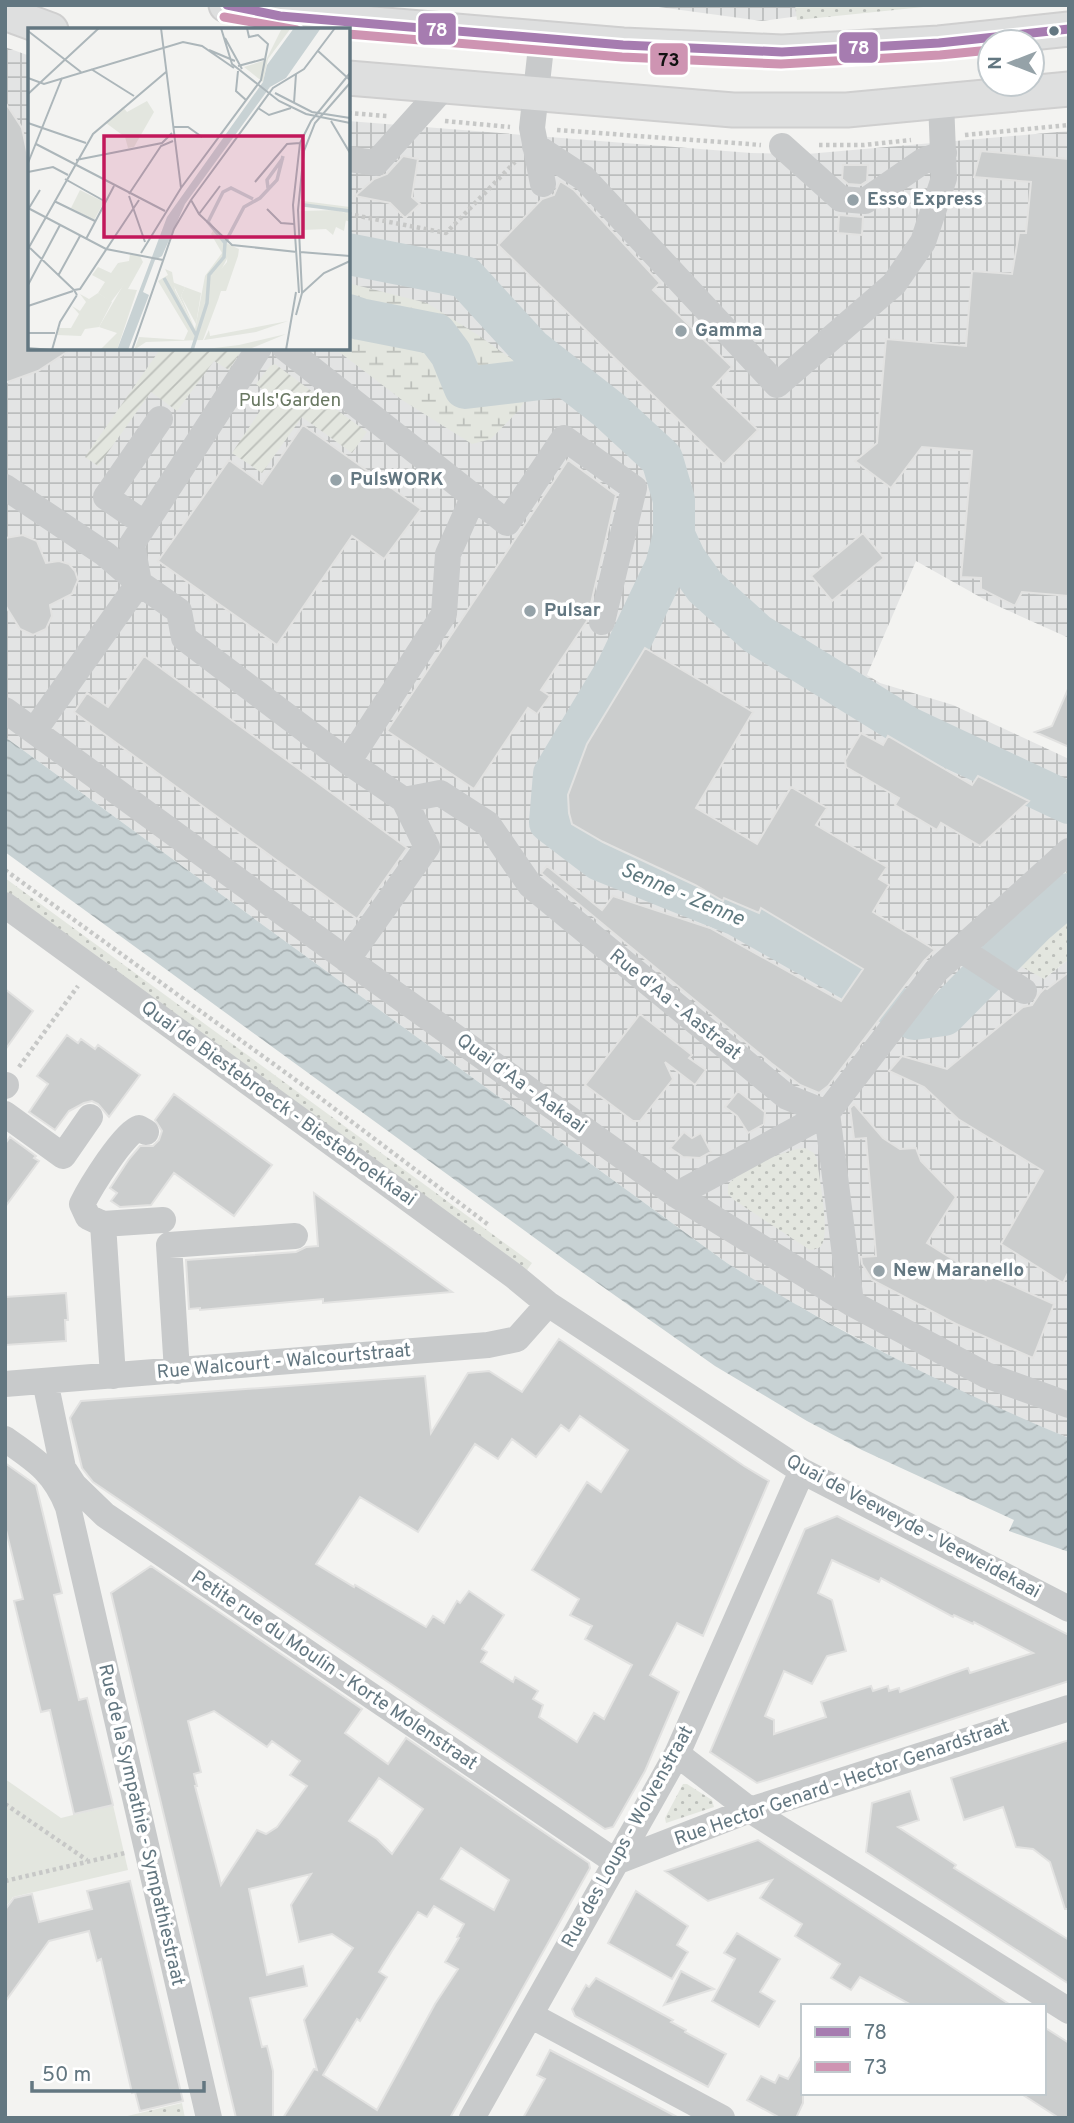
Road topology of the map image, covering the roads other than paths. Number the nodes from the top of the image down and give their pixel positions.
1 (226, 5) edge
2 (5, 13) edge
3 (46, 28) edge
4 (1069, 29) edge
5 (542, 38) junction
6 (350, 78) edge
7 (446, 85) junction
8 (1069, 89) edge
9 (536, 92) junction
10 (941, 101) junction
11 (535, 146) junction
12 (782, 146) dead end
13 (944, 153) junction
14 (350, 159) edge
15 (543, 184) dead end
16 (258, 350) edge
17 (288, 350) edge
18 (160, 419) dead end
19 (5, 486) edge
20 (482, 505) junction
21 (145, 524) junction
22 (139, 583) junction
23 (602, 622) dead end
24 (5, 710) edge
25 (34, 731) junction
26 (348, 762) junction
27 (404, 800) junction
28 (1069, 851) edge
29 (5, 905) edge
30 (968, 955) junction
31 (347, 960) junction
32 (1024, 991) dead end
33 (827, 1113) junction
34 (5, 1114) edge
35 (90, 1117) dead end
36 (146, 1132) dead end
37 (676, 1195) junction
38 (163, 1220) dead end
39 (103, 1224) junction
40 (295, 1236) dead end
41 (851, 1303) junction
42 (548, 1304) junction
43 (177, 1371) junction
44 (113, 1376) junction
45 (45, 1381) junction
46 (5, 1384) edge
47 (1069, 1405) edge
48 (5, 1439) edge
49 (802, 1471) junction
50 (58, 1472) junction
51 (105, 1516) junction
52 (74, 1532) junction
53 (1069, 1609) edge
54 (1069, 1708) edge
55 (677, 1754) junction
56 (750, 1810) junction
57 (616, 1862) junction
58 (1069, 2011) edge
59 (530, 2015) junction
60 (706, 2114) edge
61 (209, 2118) edge
62 (472, 2118) edge

1 - 5 main road
2 - 3 main road
4 - 5 main road
5 - 9 street
6 - 7 main road
7 - 9 main road
7 - 14 street
8 - 10 main road
9 - 10 main road
9 - 11 street
10 - 13 street
11 - 13 street
11 - 15 street
12 - 13 street
16 - 21 street
17 - 20 street
18 - 21 street
19 - 22 street
20 - 23 street
20 - 26 street
21 - 22 street
22 - 25 street
22 - 26 street
24 - 25 street, Quai d'Aa - Aakaai
25 - 31 street, Quai d'Aa - Aakaai
26 - 27 street
27 - 31 street
27 - 33 street, Rue d'Aa - Aastraat
28 - 30 street
29 - 42 street, Quai de Biestebroeck - Biestebroekkaai
30 - 32 street
30 - 33 street
31 - 37 street, Quai d'Aa - Aakaai
33 - 37 street
33 - 41 street
34 - 35 street
36 - 39 street
37 - 41 street, Quai d'Aa - Aakaai
38 - 39 street
39 - 44 street
40 - 43 street
41 - 47 street, Quai d'Aa - Aakaai
42 - 43 street, Rue Walcourt - Walcourtstraat
42 - 49 street, Quai de Veeweyde - Veeweidekaai
43 - 44 street, Rue Walcourt - Walcourtstraat
44 - 45 street, Rue Walcourt - Walcourtstraat
45 - 46 street, Rue Walcourt - Walcourtstraat
45 - 50 street, Rue de la Sympathie - Sympathiestraat
48 - 50 street, Petite rue du Moulin - Korte Molenstraat
49 - 53 street, Quai de Veeweyde - Veeweidekaai
49 - 55 street, Rue des Loups - Wolvenstraat
50 - 51 street, Petite rue du Moulin - Korte Molenstraat
50 - 52 street, Rue de la Sympathie - Sympathiestraat
51 - 52 street
51 - 57 street, Petite rue du Moulin - Korte Molenstraat
52 - 61 street, Rue de la Sympathie - Sympathiestraat
54 - 56 street, Rue Hector Genard - Hector Genardstraat
55 - 56 street
55 - 57 street, Rue des Loups - Wolvenstraat
56 - 57 street, Rue Hector Genard - Hector Genardstraat
56 - 58 street
57 - 59 street, Rue des Loups - Wolvenstraat
59 - 60 street
59 - 62 street, Rue des Loups - Wolvenstraat

